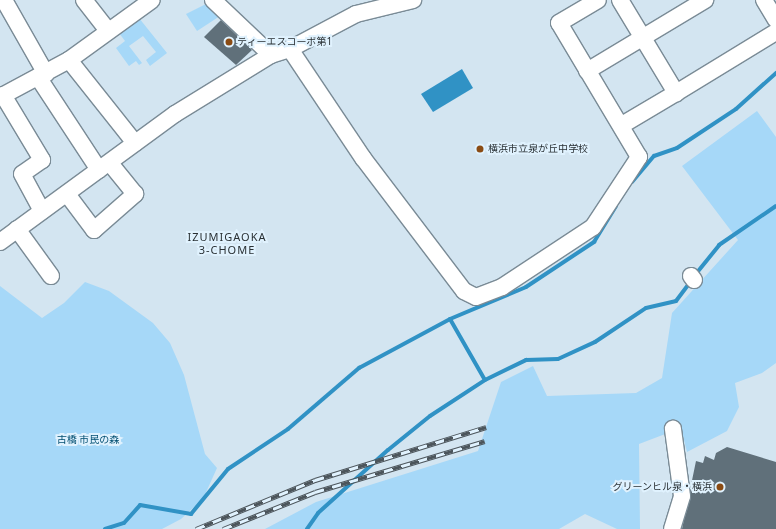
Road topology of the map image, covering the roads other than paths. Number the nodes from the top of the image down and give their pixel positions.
1 (4, 0) edge
2 (84, 0) edge
3 (152, 0) edge
4 (213, 0) edge
5 (413, 0) edge
6 (598, 0) edge
7 (620, 0) edge
8 (705, 0) edge
9 (764, 0) edge
10 (776, 20) edge
11 (108, 31) junction
12 (776, 32) edge
13 (644, 37) junction
14 (290, 49) junction
15 (271, 54) junction
16 (69, 60) junction
17 (587, 71) junction
18 (42, 75) junction
19 (676, 93) junction
20 (1, 96) edge
21 (622, 125) junction
22 (135, 143) junction
23 (104, 166) junction
24 (68, 194) junction
25 (42, 211) junction
26 (17, 229) junction
27 (0, 242) edge
28 (51, 276) dead end
29 (674, 429) dead end
30 (672, 529) edge

1 - 18 street
2 - 11 street
3 - 11 street
4 - 15 street
5 - 14 street
6 - 17 street
7 - 13 street
8 - 13 street
9 - 10 street
11 - 16 street
12 - 19 street
13 - 17 street
13 - 19 street
14 - 15 street
14 - 21 street
15 - 22 street
16 - 18 street
16 - 22 street
17 - 21 street
18 - 20 street
18 - 23 street
19 - 21 street
20 - 25 street
22 - 23 street
23 - 24 street
23 - 24 street
24 - 25 street
25 - 26 street
26 - 27 street
26 - 28 street
29 - 30 street

